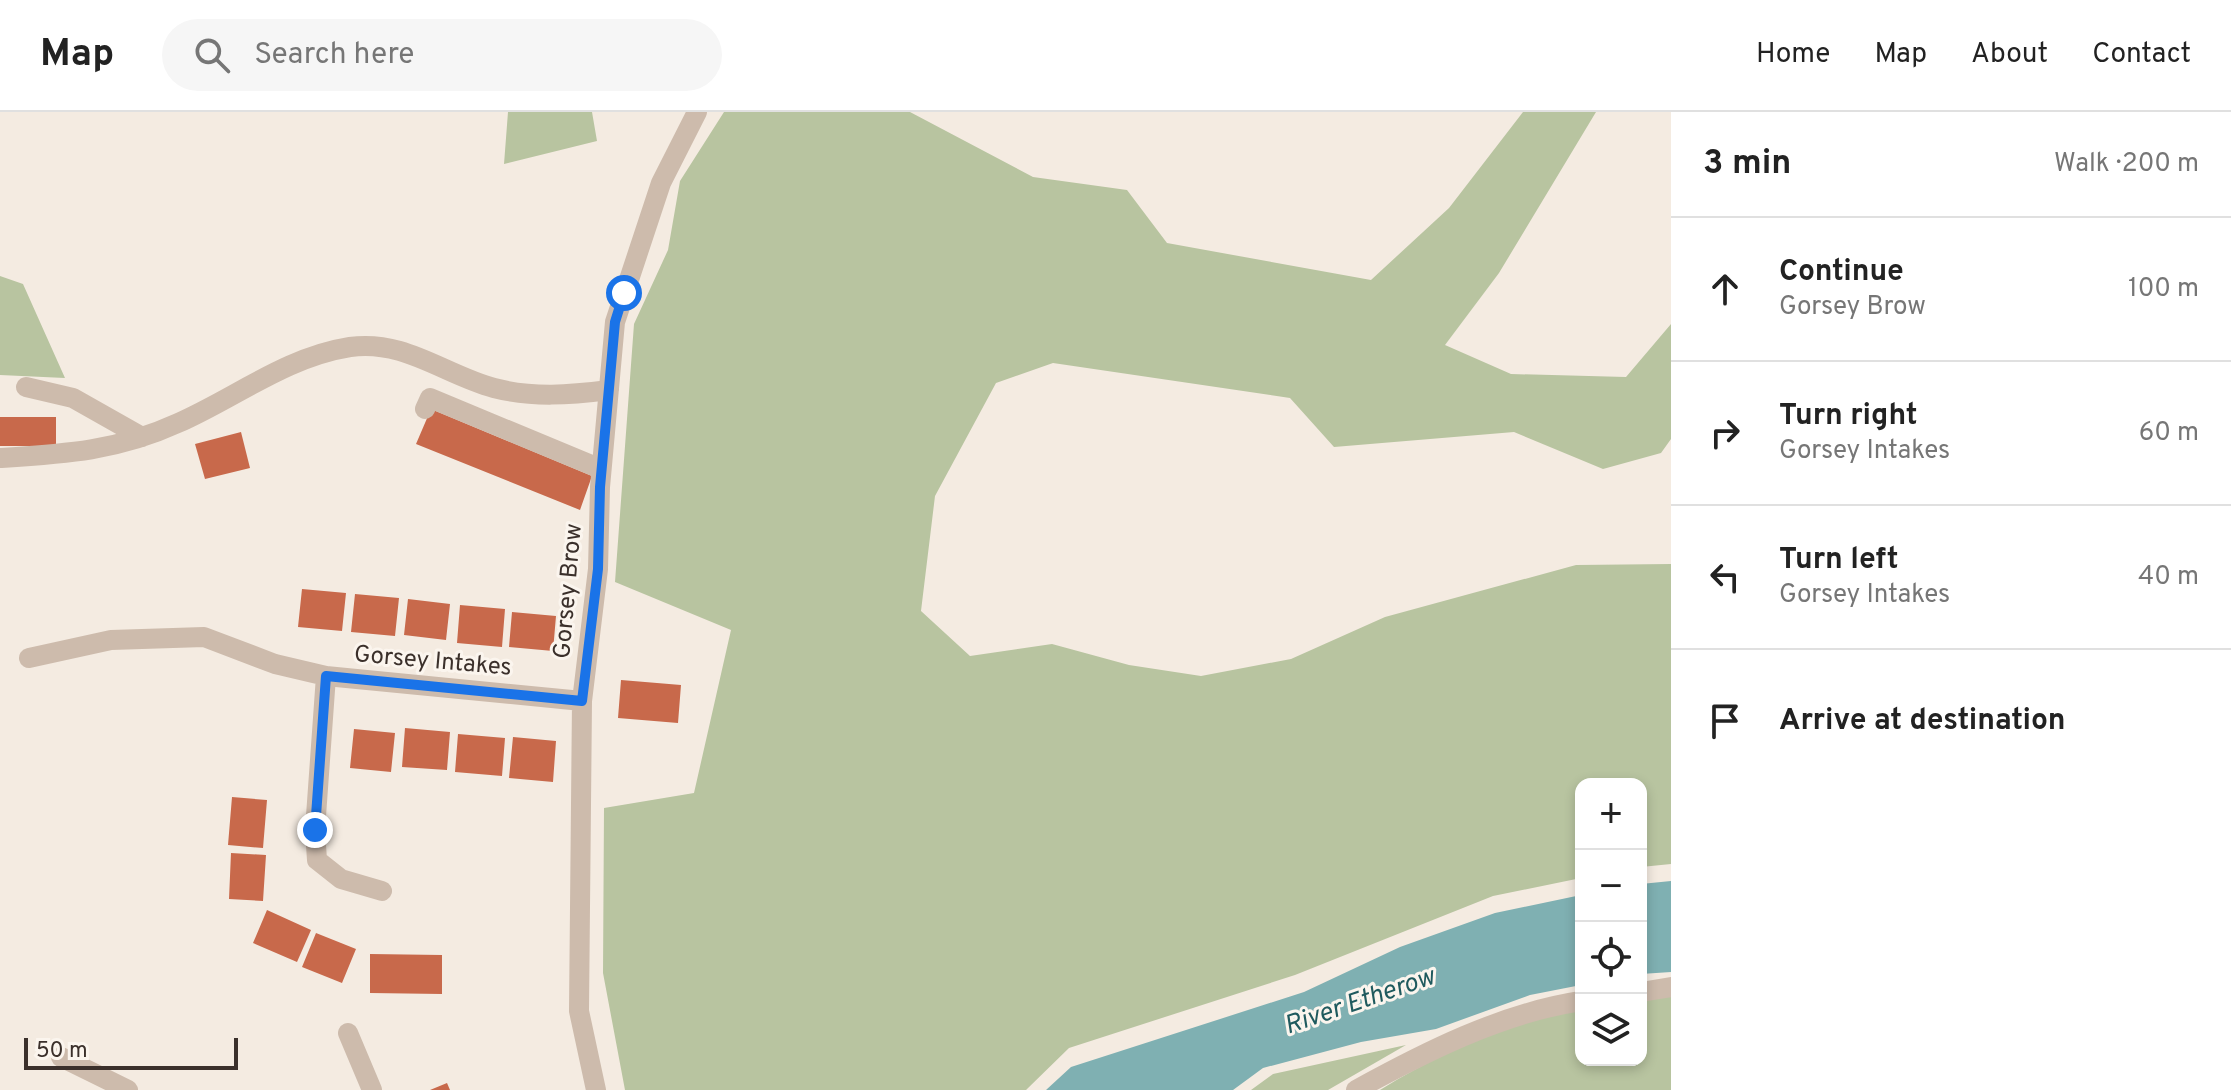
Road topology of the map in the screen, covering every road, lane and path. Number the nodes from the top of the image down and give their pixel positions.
1 (697, 112) edge
2 (26, 387) dead end
3 (609, 390) junction
4 (425, 409) dead end
5 (142, 437) junction
6 (0, 458) edge
7 (601, 469) junction
8 (29, 658) dead end
9 (326, 676) junction
10 (582, 701) junction
11 (382, 891) dead end
12 (1671, 987) edge
13 (1647, 991) edge
14 (1575, 1002) edge
15 (348, 1033) dead end
16 (61, 1057) dead end
17 (128, 1090) edge
18 (372, 1090) edge
19 (596, 1090) edge
20 (1356, 1090) edge

1 - 3 street, Gorsey Brow
2 - 5 street
3 - 5 street
3 - 7 street, Gorsey Brow
4 - 7 street
5 - 6 street
7 - 10 street, Gorsey Brow
8 - 9 street, Gorsey Intakes
9 - 10 street, Gorsey Intakes
9 - 11 street, Gorsey Intakes
10 - 19 street, Gorsey Brow
12 - 13 street
14 - 20 street
15 - 18 street
16 - 17 street

